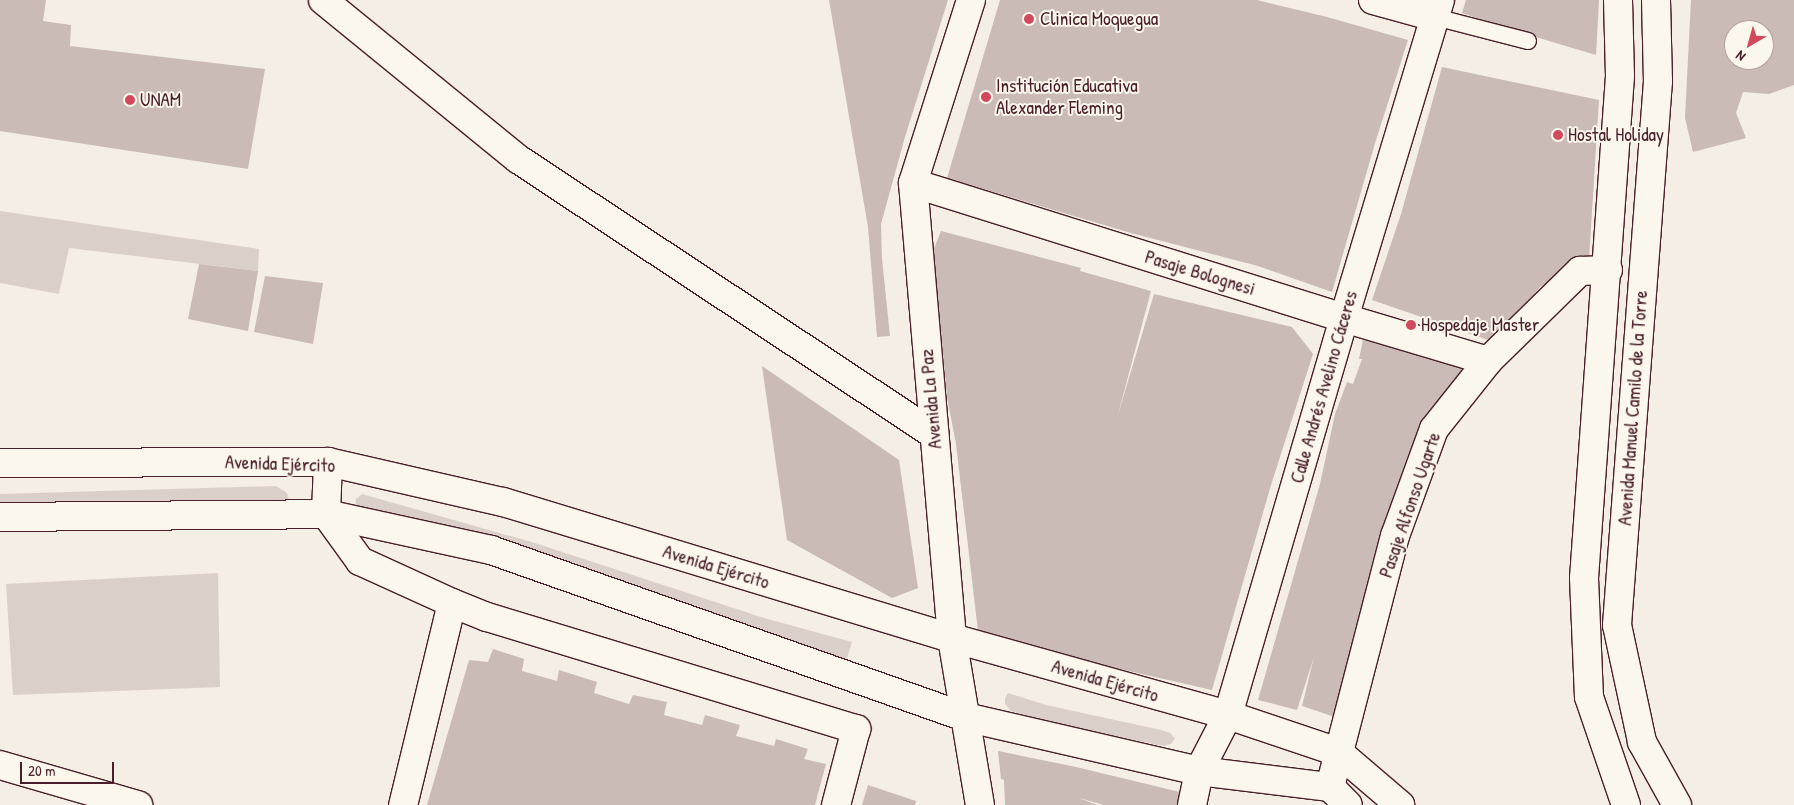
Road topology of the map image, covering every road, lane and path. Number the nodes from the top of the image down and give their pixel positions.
1 (323, 0) edge
2 (971, 0) edge
3 (1373, 0) edge
4 (1618, 0) edge
5 (1656, 0) edge
6 (1438, 9) edge
7 (1528, 41) dead end
8 (913, 183) junction
9 (1608, 270) junction
10 (1344, 318) junction
11 (1488, 360) junction
12 (934, 434) junction
13 (328, 462) junction
14 (0, 463) edge
15 (326, 514) junction
16 (0, 516) edge
17 (452, 603) junction
18 (952, 638) junction
19 (1228, 715) junction
20 (965, 717) junction
21 (1338, 752) junction
22 (0, 765) edge
23 (1199, 771) junction
24 (1339, 796) edge
25 (138, 805) edge
26 (403, 805) edge
27 (836, 805) edge
28 (980, 805) edge
29 (1192, 805) edge
30 (1400, 805) edge
31 (1626, 805) edge
32 (1677, 805) edge

1 - 12 street
2 - 8 street, Avenida La Paz
3 - 6 street
4 - 9 street, Avenida Manuel Camilo de la Torre
5 - 32 street, Avenida Manuel Camilo de la Torre
6 - 7 lane
6 - 10 street, Calle Andrés Avelino Cáceres
8 - 10 street, Pasaje Bolognesi
8 - 12 street, Avenida La Paz
9 - 11 street, Pasaje Alfonso Ugarte
9 - 31 street, Avenida Manuel Camilo de la Torre
10 - 11 street, Pasaje Bolognesi
10 - 19 street, Calle Andrés Avelino Cáceres
11 - 21 street, Pasaje Alfonso Ugarte
12 - 18 street, Avenida La Paz
13 - 14 street, Avenida Ejército
13 - 15 street
13 - 18 street, Avenida Ejército
15 - 16 street
15 - 17 street
15 - 20 street
17 - 26 street
17 - 27 street
18 - 19 street, Avenida Ejército
18 - 20 street, Avenida La Paz
19 - 21 street, Avenida Ejército
19 - 23 street, Calle Andrés Avelino Cáceres
20 - 23 street
20 - 28 street, Avenida La Paz
21 - 24 street, Pasaje Alfonso Ugarte
21 - 30 street, Avenida Ejército
22 - 25 street
23 - 24 street
23 - 29 street, Calle Andrés Avelino Cáceres

